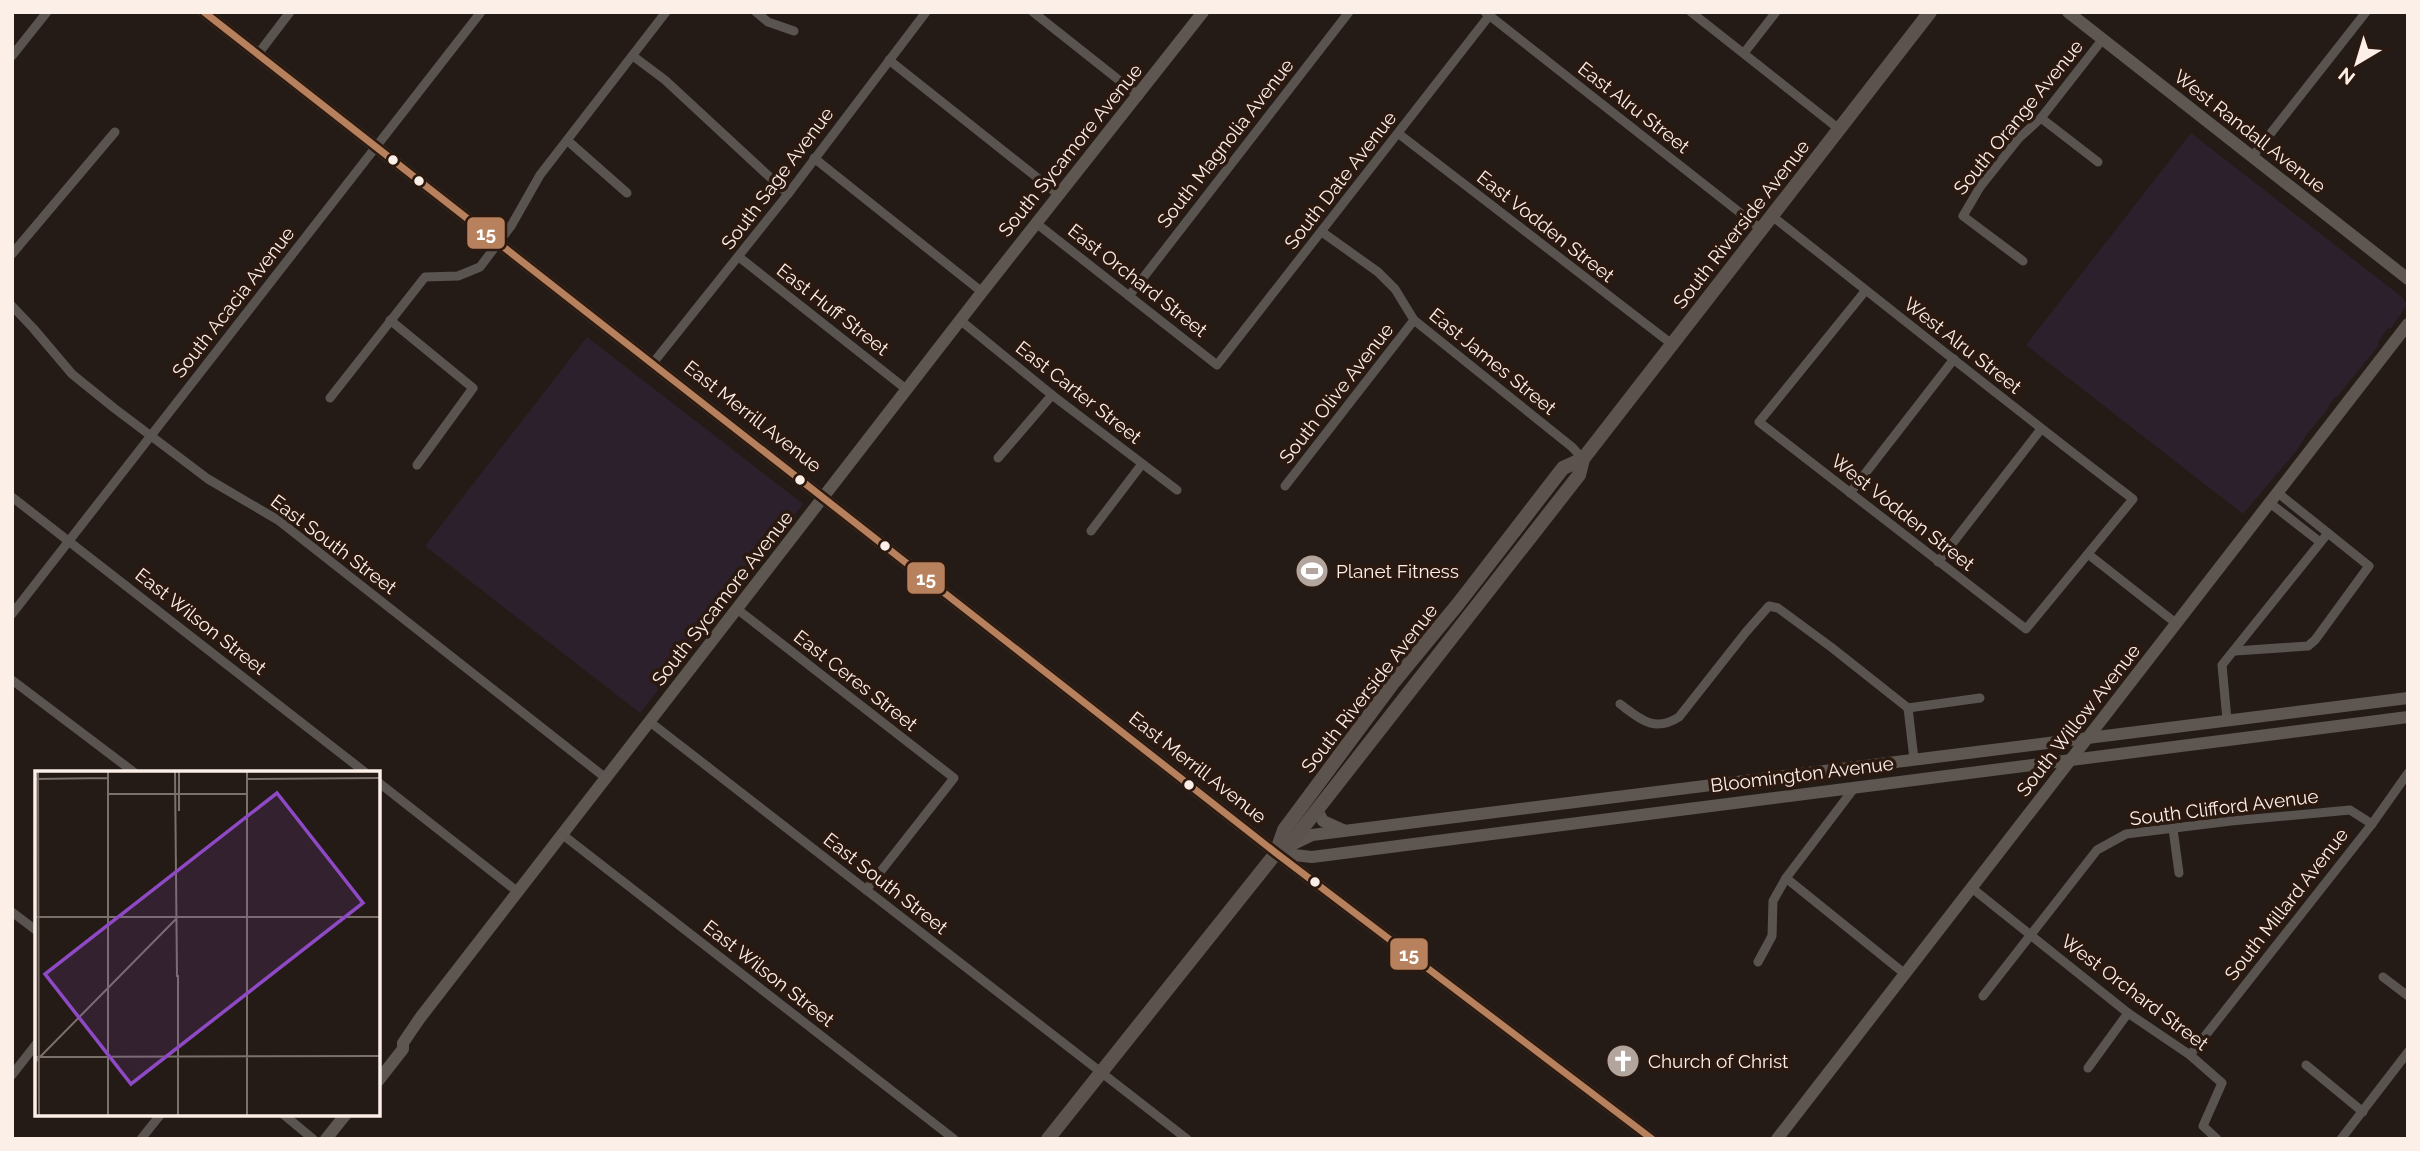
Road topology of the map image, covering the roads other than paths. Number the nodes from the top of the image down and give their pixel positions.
1 (47, 12) edge
2 (204, 12) edge
3 (290, 12) edge
4 (481, 12) edge
5 (666, 12) edge
6 (756, 12) edge
7 (926, 12) edge
8 (1033, 12) edge
9 (1203, 12) edge
10 (1349, 12) edge
11 (1691, 12) edge
12 (1776, 12) edge
13 (1930, 12) edge
14 (2068, 12) edge
15 (2366, 12) edge
16 (1487, 14) edge
17 (794, 31) dead end
18 (2102, 40) junction
19 (1744, 53) junction
20 (258, 54) junction
21 (12, 56) edge
22 (633, 56) junction
23 (889, 60) junction
24 (1139, 96) junction
25 (2041, 118) junction
26 (1839, 129) junction
27 (115, 132) dead end
28 (1399, 134) junction
29 (568, 141) junction
30 (376, 147) junction
31 (2252, 157) junction
32 (814, 158) junction
33 (2098, 162) dead end
34 (626, 193) dead end
35 (788, 194) junction
36 (1059, 195) junction
37 (1772, 216) junction
38 (1036, 223) junction
39 (1762, 230) junction
40 (1322, 232) junction
41 (498, 244) junction
42 (12, 254) edge
43 (739, 257) junction
44 (2023, 261) dead end
45 (2408, 279) edge
46 (1866, 290) junction
47 (982, 292) junction
48 (1129, 296) junction
49 (12, 306) edge
50 (390, 320) junction
51 (960, 320) junction
52 (1414, 320) junction
53 (2408, 324) edge
54 (1673, 345) junction
55 (1954, 359) junction
56 (653, 363) junction
57 (1217, 365) joint
58 (906, 389) junction
59 (1052, 394) junction
60 (330, 398) dead end
61 (2041, 429) junction
62 (151, 435) junction
63 (998, 458) dead end
64 (1583, 460) junction
65 (1142, 464) junction
66 (417, 465) dead end
67 (1285, 486) dead end
68 (1177, 490) dead end
69 (1850, 492) junction
70 (12, 497) edge
71 (824, 497) junction
72 (2274, 498) junction
73 (1091, 531) dead end
74 (2328, 533) junction
75 (70, 540) junction
76 (2320, 542) junction
77 (2088, 554) junction
78 (1938, 562) junction
79 (737, 609) junction
80 (12, 614) edge
81 (2177, 624) junction
82 (2235, 651) junction
83 (12, 680) edge
84 (1980, 698) dead end
85 (2408, 698) edge
86 (1620, 704) dead end
87 (1908, 708) junction
88 (2408, 717) edge
89 (2227, 720) junction
90 (650, 722) junction
91 (2088, 737) junction
92 (1914, 759) junction
93 (2070, 761) junction
94 (132, 771) edge
95 (363, 771) edge
96 (2408, 773) edge
97 (607, 779) junction
98 (380, 784) edge
99 (1855, 786) junction
100 (1317, 810) junction
101 (2372, 824) junction
102 (2173, 829) junction
103 (1347, 831) junction
104 (563, 835) junction
105 (1276, 853) junction
106 (2179, 873) dead end
107 (1786, 878) junction
108 (866, 890) junction
109 (1973, 890) junction
110 (518, 892) junction
111 (12, 912) edge
112 (35, 929) edge
113 (2031, 935) junction
114 (1758, 961) dead end
115 (1905, 974) junction
116 (2383, 976) dead end
117 (1983, 996) dead end
118 (2408, 996) edge
119 (2128, 1013) junction
120 (403, 1043) junction
121 (35, 1046) edge
122 (2408, 1052) edge
123 (2190, 1055) junction
124 (2306, 1065) dead end
125 (380, 1067) edge
126 (2088, 1068) dead end
127 (1101, 1070) junction
128 (12, 1075) edge
129 (380, 1078) edge
130 (2363, 1112) junction
131 (159, 1116) edge
132 (285, 1116) edge
133 (344, 1116) edge
134 (141, 1139) edge
135 (313, 1139) edge
136 (326, 1139) edge
137 (954, 1139) edge
138 (1048, 1139) edge
139 (1187, 1139) edge
140 (1651, 1139) edge
141 (1777, 1139) edge
142 (2217, 1139) edge
143 (2341, 1139) edge

1 - 21 street
2 - 20 main road, East Merrill Avenue
3 - 20 street
4 - 30 street, South Acacia Avenue
5 - 22 street
6 - 17 street
7 - 23 street, South Sage Avenue
8 - 24 street
9 - 24 main road, South Sycamore Avenue
10 - 48 street, South Magnolia Avenue
11 - 19 street
12 - 19 street
13 - 26 main road, South Riverside Avenue
14 - 18 main road, West Randall Avenue
15 - 31 street
16 - 28 street, South Date Avenue
16 - 39 street, East Alru Street
18 - 25 street, South Orange Avenue
18 - 31 main road, West Randall Avenue
19 - 26 street
20 - 30 main road, East Merrill Avenue
22 - 29 street
22 - 35 street
23 - 32 street, South Sage Avenue
23 - 36 street
24 - 36 main road, South Sycamore Avenue
25 - 33 street
25 - 44 street, South Orange Avenue
26 - 37 main road, South Riverside Avenue
27 - 42 street
28 - 40 street, South Date Avenue
28 - 54 street, East Vodden Street
29 - 34 street
29 - 41 street
30 - 41 main road, East Merrill Avenue
30 - 62 street, South Acacia Avenue
31 - 45 main road, West Randall Avenue
32 - 35 street, South Sage Avenue
32 - 47 street
35 - 43 street, South Sage Avenue
36 - 38 main road, South Sycamore Avenue
37 - 39 main road, South Riverside Avenue
37 - 46 street, West Alru Street
38 - 47 main road, South Sycamore Avenue
38 - 48 street, East Orchard Street
39 - 54 main road, South Riverside Avenue
40 - 52 street, East James Street
40 - 57 street, South Date Avenue
41 - 50 street
41 - 56 main road, East Merrill Avenue
43 - 56 street, South Sage Avenue
43 - 58 street, East Huff Street
46 - 55 street, West Alru Street
46 - 69 street, West Vodden Street
47 - 51 main road, South Sycamore Avenue
48 - 57 street, East Orchard Street
49 - 62 street, East South Street
50 - 60 street
50 - 66 street
51 - 58 main road, South Sycamore Avenue
51 - 59 street, East Carter Street
52 - 64 street, East James Street
52 - 67 street, South Olive Avenue
53 - 72 main road, South Willow Avenue
54 - 64 main road, South Riverside Avenue
55 - 61 street, West Alru Street
55 - 69 street
56 - 71 main road, East Merrill Avenue
58 - 71 main road, South Sycamore Avenue
59 - 63 street
59 - 65 street, East Carter Street
61 - 77 street, West Alru Street
61 - 78 street
62 - 75 street, South Acacia Avenue
62 - 97 street, East South Street
64 - 100 main road, South Riverside Avenue
64 - 105 main road, South Riverside Avenue
65 - 68 street, East Carter Street
65 - 73 street
69 - 78 street, West Vodden Street
70 - 75 street, East Wilson Street
71 - 79 main road, South Sycamore Avenue
71 - 105 main road, East Merrill Avenue
72 - 74 street
72 - 76 street
72 - 81 main road, South Willow Avenue
74 - 76 street
74 - 82 street
75 - 80 street, South Acacia Avenue
75 - 95 street, East Wilson Street
76 - 82 street
77 - 78 street, West Vodden Street
77 - 81 street
79 - 90 main road, South Sycamore Avenue
79 - 108 street, East Ceres Street
81 - 91 main road, South Willow Avenue
82 - 89 street
83 - 94 street
84 - 87 street
85 - 89 main road, Bloomington Avenue
86 - 87 street
87 - 92 street
88 - 93 main road, Bloomington Avenue
89 - 91 main road, Bloomington Avenue
90 - 97 main road, South Sycamore Avenue
90 - 108 street, East South Street
91 - 92 main road, Bloomington Avenue
91 - 93 main road, South Willow Avenue
92 - 103 main road, Bloomington Avenue
93 - 99 main road, Bloomington Avenue
93 - 109 main road, South Willow Avenue
96 - 101 street, South Millard Avenue
97 - 104 main road, South Sycamore Avenue
98 - 110 street
99 - 105 main road, Bloomington Avenue
99 - 107 street
100 - 103 main road
100 - 105 main road, South Riverside Avenue
101 - 102 street, South Clifford Avenue
101 - 123 street, South Millard Avenue
102 - 106 street
102 - 113 street, South Clifford Avenue
103 - 105 main road, Bloomington Avenue
104 - 110 main road, South Sycamore Avenue
104 - 137 street, East Wilson Street
105 - 127 main road, South Riverside Avenue
105 - 140 main road, East Merrill Avenue
107 - 114 street
107 - 115 street
108 - 127 street, East South Street
109 - 113 street, West Orchard Street
109 - 115 main road, South Willow Avenue
110 - 120 main road, South Sycamore Avenue
111 - 112 street
113 - 117 street, South Clifford Avenue
113 - 119 street, West Orchard Street
115 - 141 main road, South Willow Avenue
116 - 118 street
119 - 123 street, West Orchard Street
119 - 126 street
120 - 125 main road, South Sycamore Avenue
120 - 129 main road, South Sycamore Avenue
121 - 128 street
122 - 130 street
123 - 142 street, West Orchard Street
124 - 130 street
127 - 138 main road, South Riverside Avenue
127 - 139 street, East South Street
130 - 143 street
131 - 134 street
132 - 135 street
133 - 136 main road

